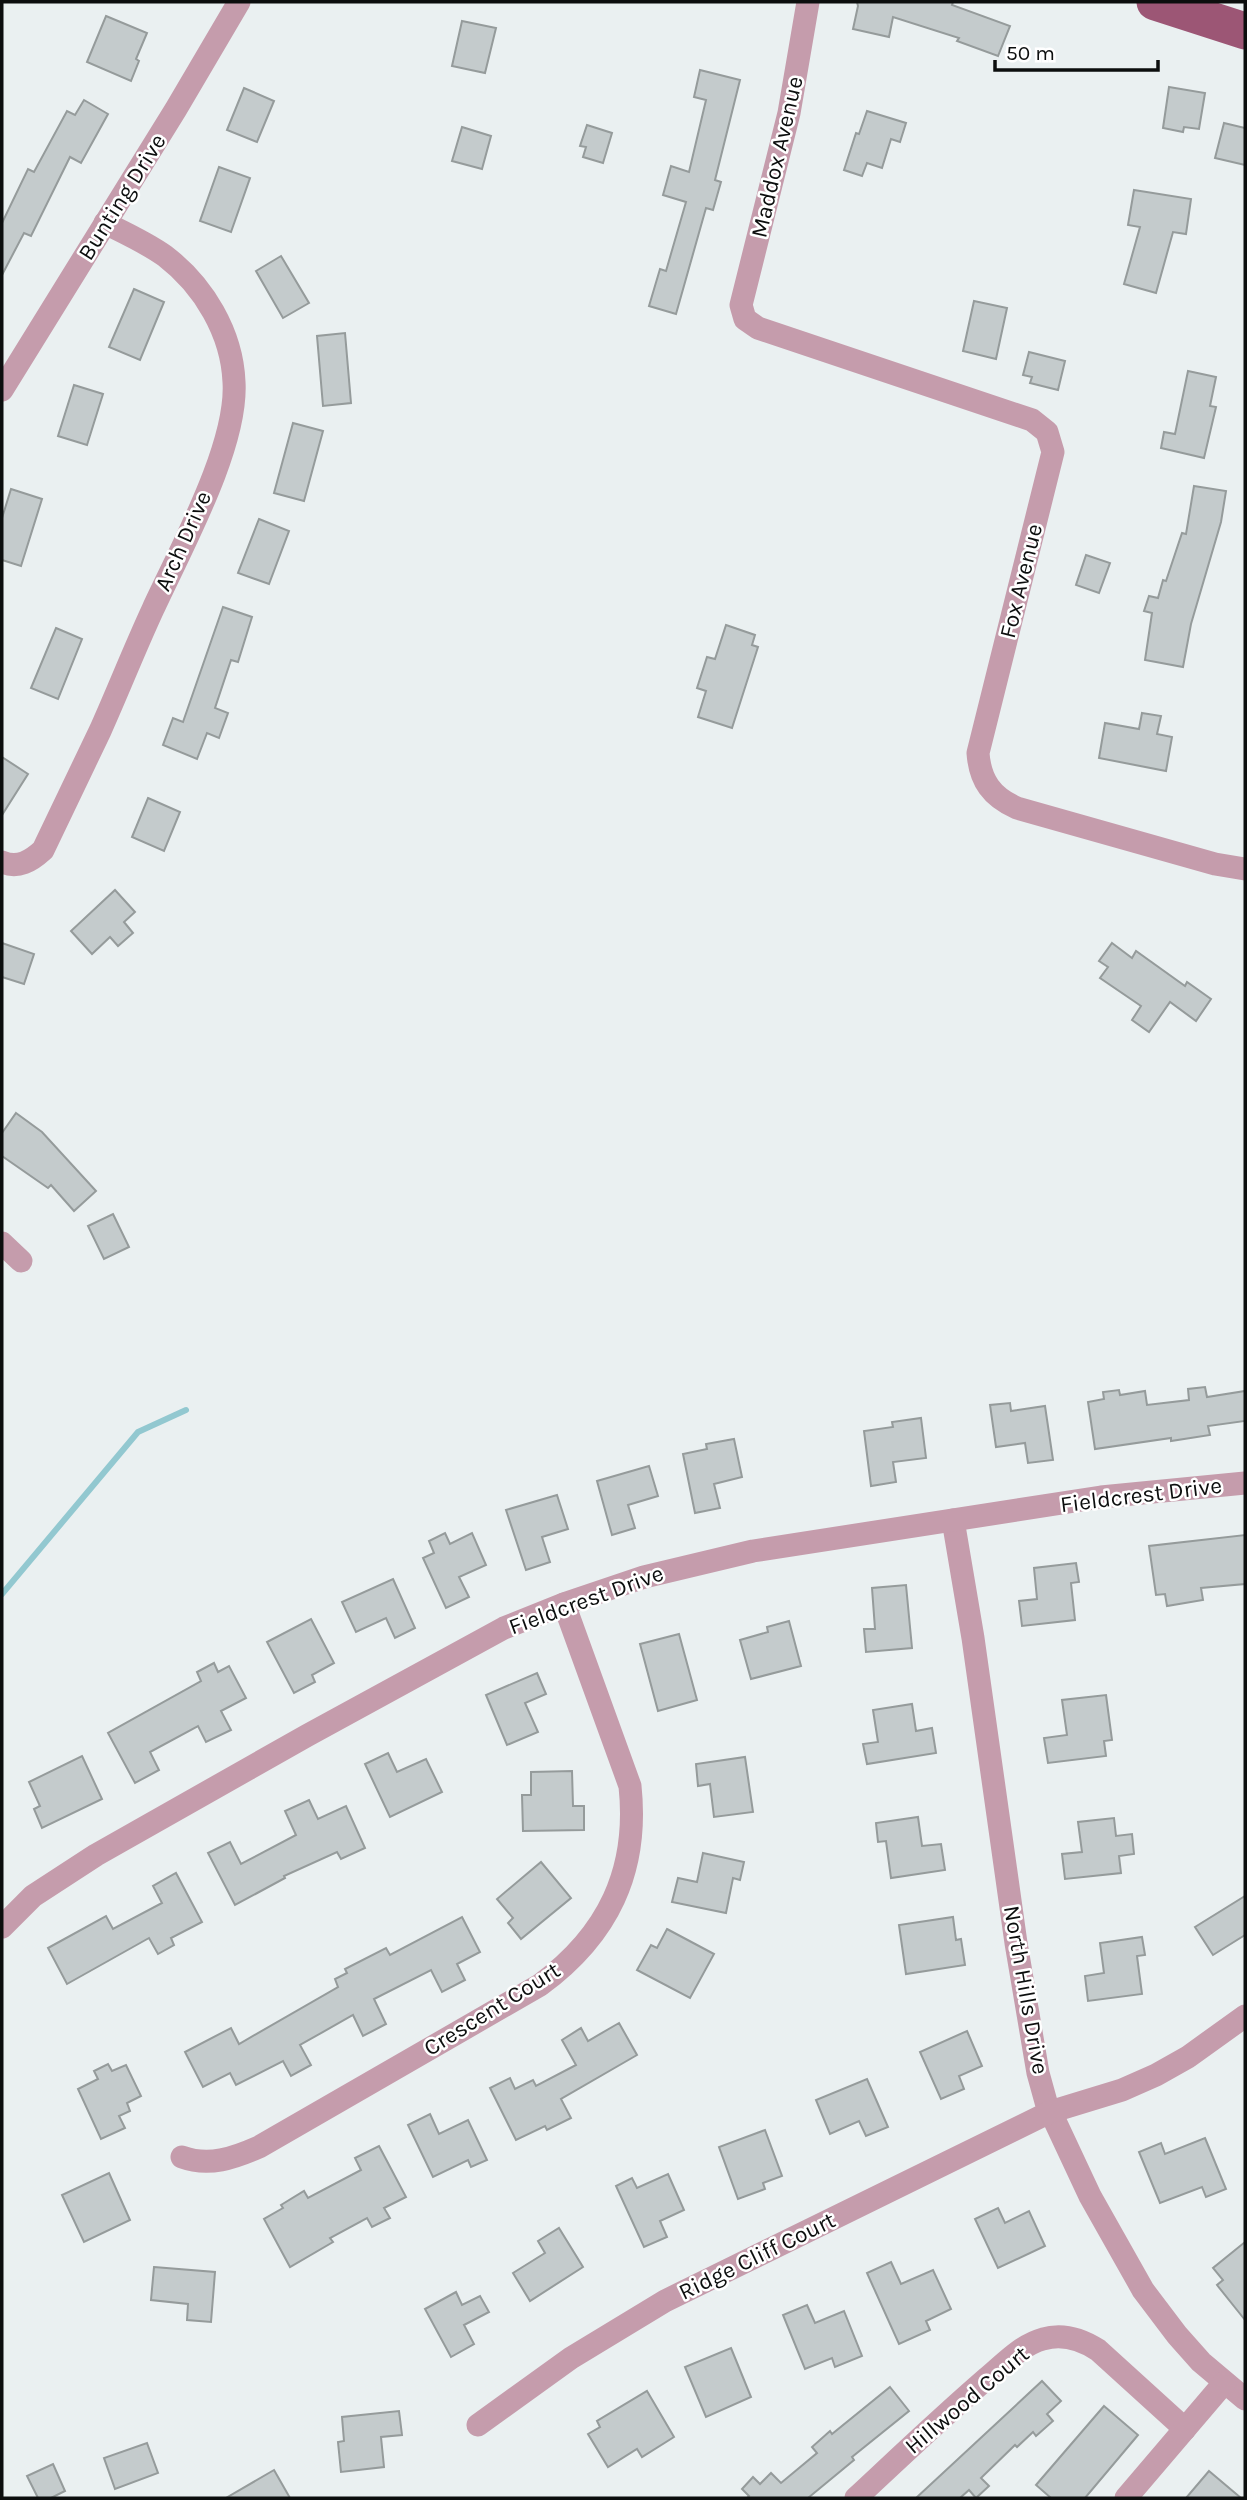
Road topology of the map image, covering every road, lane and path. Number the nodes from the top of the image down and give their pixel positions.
1 (239, 2) edge
2 (808, 2) edge
3 (1155, 2) edge
4 (1245, 31) edge
5 (105, 223) junction
6 (742, 312) joint
7 (2, 390) edge
8 (2, 862) edge
9 (1245, 869) edge
10 (2, 1243) edge
11 (21, 1261) dead end
12 (1245, 1483) edge
13 (953, 1520) junction
14 (564, 1604) junction
15 (2, 1927) edge
16 (1245, 2016) edge
17 (1051, 2112) junction
18 (181, 2157) dead end
19 (1224, 2383) junction
20 (1245, 2399) edge
21 (478, 2425) dead end
22 (1185, 2429) junction
23 (856, 2498) edge
24 (1126, 2498) edge

1 - 5 street, Bunting Drive
2 - 6 street, Maddox Avenue
3 - 4 main road
5 - 7 street, Bunting Drive
5 - 8 street, Arch Drive
6 - 9 street, Fox Avenue
10 - 11 street
12 - 13 street, Fieldcrest Drive
13 - 14 street, Fieldcrest Drive
13 - 17 street, North Hills Drive
14 - 15 street, Fieldcrest Drive
14 - 18 street, Crescent Court
16 - 17 street, Ridge Cliff Court
17 - 19 street, North Hills Drive
17 - 21 street, Ridge Cliff Court
19 - 20 street, North Hills Drive
19 - 22 street
22 - 23 street, Hillwood Court
22 - 24 street

